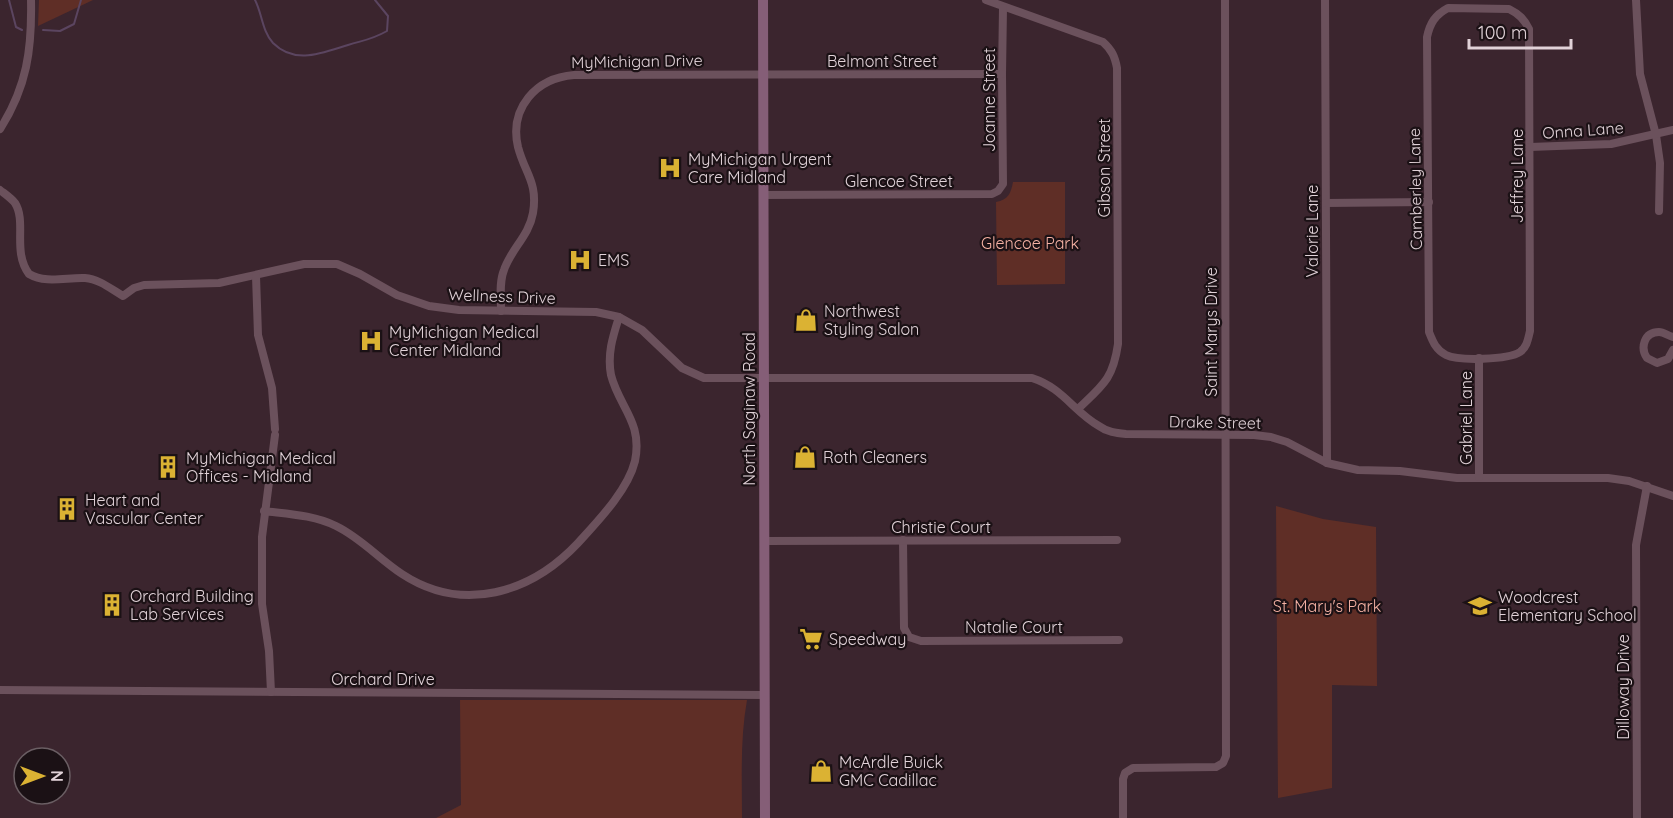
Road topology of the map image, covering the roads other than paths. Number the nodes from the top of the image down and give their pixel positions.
1 (31, 0) edge
2 (763, 0) edge
3 (986, 0) edge
4 (1225, 0) edge
5 (1325, 0) edge
6 (1636, 0) edge
7 (1003, 8) junction
8 (1465, 8) joint
9 (763, 74) junction
10 (1002, 74) junction
11 (0, 129) edge
12 (1673, 130) edge
13 (1656, 135) junction
14 (1530, 147) junction
15 (0, 190) edge
16 (998, 191) joint
17 (764, 195) junction
18 (1429, 202) junction
19 (1326, 203) junction
20 (1659, 211) dead end
21 (256, 276) junction
22 (501, 310) junction
23 (619, 317) junction
24 (1671, 337) edge
25 (1673, 348) edge
26 (1479, 358) junction
27 (764, 379) junction
28 (1078, 409) junction
29 (1226, 434) junction
30 (1327, 463) junction
31 (1479, 477) junction
32 (1647, 486) junction
33 (1673, 496) edge
34 (264, 512) junction
35 (903, 540) junction
36 (1117, 540) dead end
37 (765, 541) junction
38 (1119, 640) dead end
39 (0, 690) edge
40 (271, 692) junction
41 (765, 694) junction
42 (765, 818) edge
43 (1123, 818) edge
44 (1637, 818) edge

1 - 11 street
2 - 9 main road, North Saginaw Road
3 - 7 street, Gibson Street
4 - 29 street, Saint Marys Drive
5 - 19 street, Valorie Lane
6 - 13 street
7 - 10 street, Joanne Street
7 - 28 street, Gibson Street
8 - 14 street, Jeffrey Lane
8 - 18 street, Camberley Lane
9 - 10 street, Belmont Street
9 - 17 main road, North Saginaw Road
9 - 22 street, MyMichigan Drive
10 - 16 street, Joanne Street
12 - 13 street, Onna Lane
13 - 14 street, Onna Lane
13 - 20 street
14 - 26 street, Jeffrey Lane
15 - 21 street, Wellness Drive
16 - 17 street, Glencoe Street
17 - 27 main road, North Saginaw Road
18 - 19 street
18 - 26 street, Camberley Lane
19 - 30 street, Valorie Lane
21 - 22 street, Wellness Drive
21 - 34 street
22 - 23 street, Wellness Drive
23 - 27 street, Wellness Drive
23 - 34 street
24 - 25 street
24 - 25 street
26 - 31 street, Gabriel Lane
27 - 28 street, Drake Street
27 - 37 main road, North Saginaw Road
28 - 29 street, Drake Street
29 - 30 street, Drake Street
29 - 43 street, Saint Marys Drive
30 - 31 street, Drake Street
31 - 32 street, Drake Street
32 - 33 street, Drake Street
32 - 44 street, Dilloway Drive
34 - 40 street
35 - 36 street, Christie Court
35 - 37 street, Christie Court
35 - 38 street, Natalie Court
37 - 41 main road, North Saginaw Road
39 - 40 street, Orchard Drive
40 - 41 street, Orchard Drive
41 - 42 main road, North Saginaw Road

